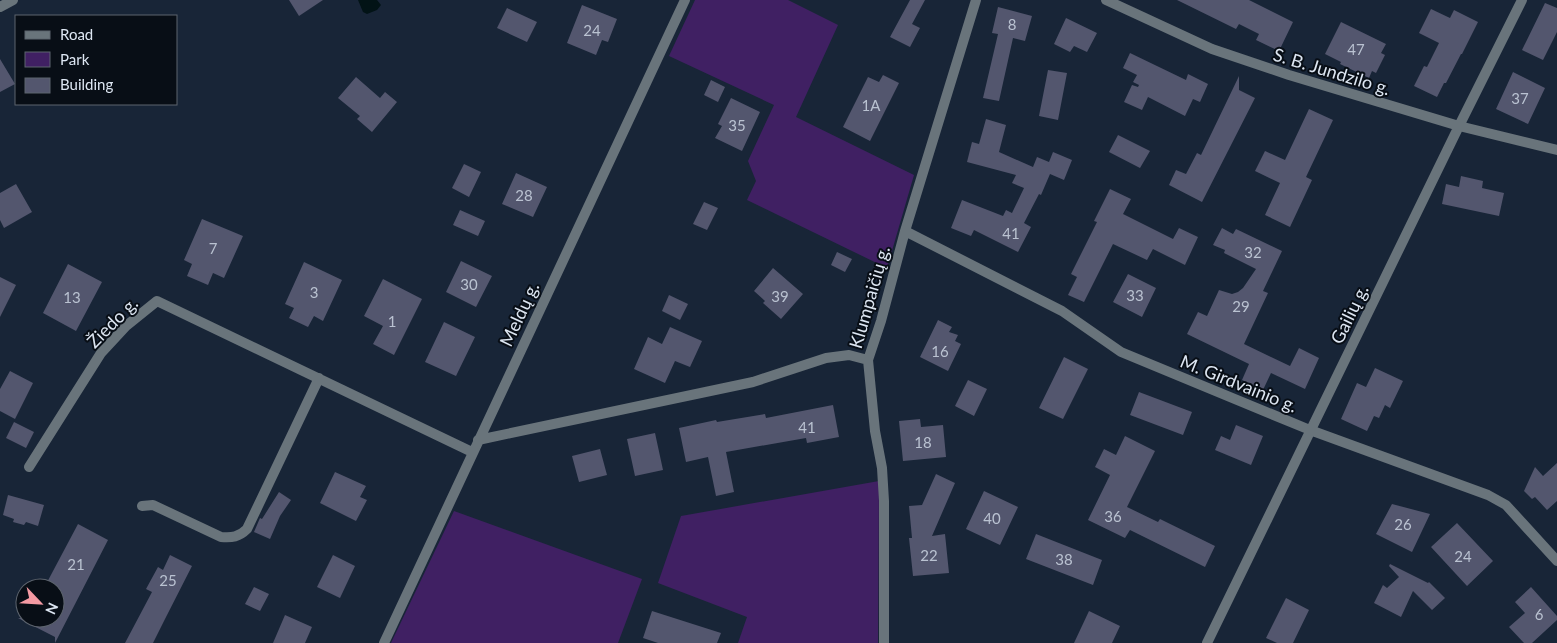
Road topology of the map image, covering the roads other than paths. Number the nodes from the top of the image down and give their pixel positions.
1 (13, 0) edge
2 (686, 0) edge
3 (976, 0) edge
4 (1106, 0) edge
5 (1522, 0) edge
6 (0, 7) edge
7 (1459, 126) junction
8 (1557, 150) edge
9 (905, 231) junction
10 (868, 360) junction
11 (319, 378) junction
12 (1310, 430) junction
13 (478, 440) junction
14 (472, 452) junction
15 (29, 467) dead end
16 (142, 506) dead end
17 (1557, 561) edge
18 (384, 643) edge
19 (884, 643) edge
20 (1207, 643) edge

1 - 6 street
2 - 13 street, Meldų g.
3 - 9 street, Klumpaičių g.
4 - 7 street, S. B. Jundzilo g.
5 - 7 street, Gailių g.
7 - 8 street, S. B. Jundzilo g.
7 - 12 street, Gailių g.
9 - 10 street, Klumpaičių g.
9 - 12 street, M. Girdvainio g.
10 - 13 street
10 - 19 street, Klumpaičių g.
11 - 14 street, Žiedo g.
11 - 15 street, Žiedo g.
11 - 16 street
12 - 17 street, M. Girdvainio g.
12 - 20 street, Gailių g.
13 - 14 street, Meldų g.
14 - 18 street, Meldų g.

